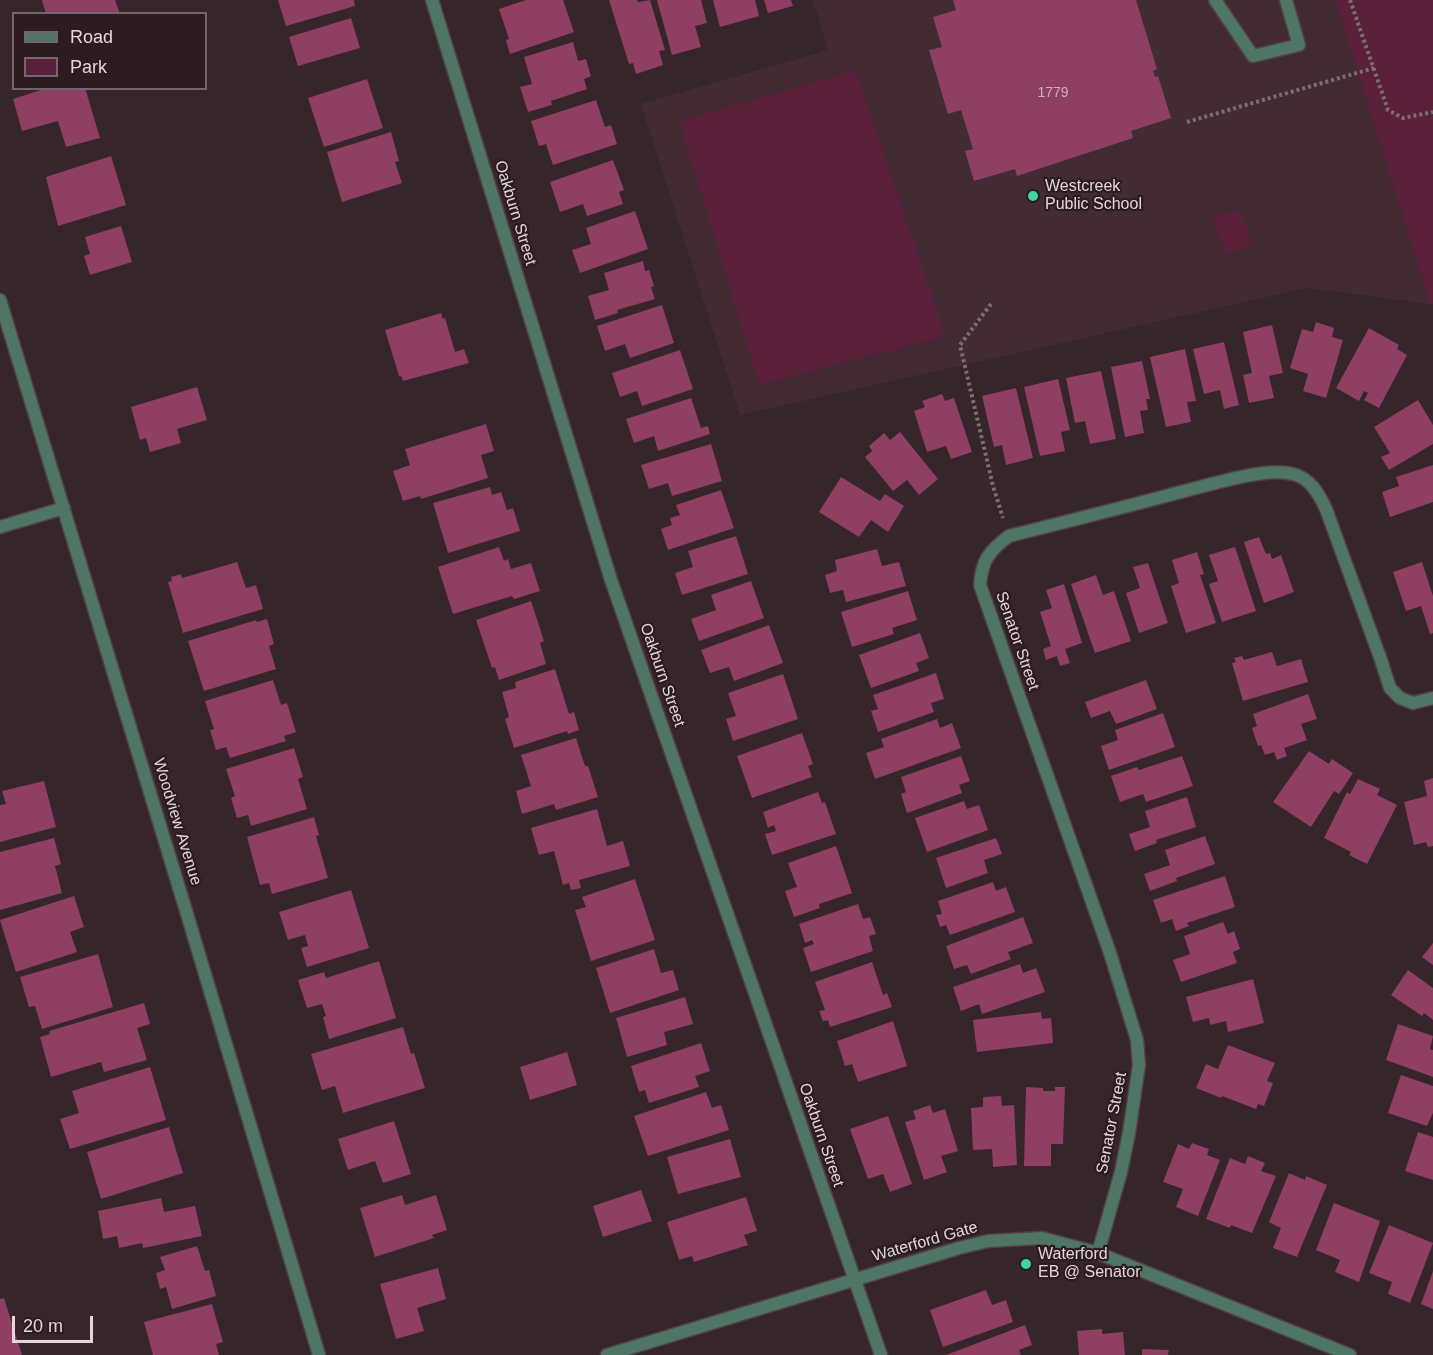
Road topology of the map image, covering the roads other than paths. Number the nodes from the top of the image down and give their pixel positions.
1 (432, 0) edge
2 (1215, 0) edge
3 (1286, 0) edge
4 (0, 300) edge
5 (64, 508) junction
6 (0, 527) edge
7 (1433, 698) edge
8 (1098, 1252) junction
9 (854, 1280) junction
10 (319, 1355) edge
11 (606, 1355) edge
12 (881, 1355) edge
13 (1350, 1355) edge

1 - 9 street, Oakburn Street
2 - 3 street
4 - 5 street, Woodview Avenue
5 - 6 street
5 - 10 street, Woodview Avenue
7 - 8 street, Senator Street
8 - 9 street, Waterford Gate
8 - 13 street, Waterford Gate
9 - 11 street, Waterford Gate
9 - 12 street, Oakburn Street

